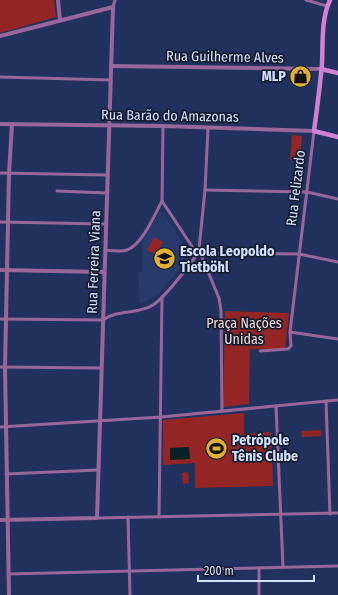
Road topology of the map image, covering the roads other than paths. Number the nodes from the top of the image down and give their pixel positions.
1 (58, 0) edge
2 (115, 0) edge
3 (306, 0) edge
4 (330, 0) edge
5 (327, 6) junction
6 (113, 7) junction
7 (60, 20) junction
8 (0, 36) edge
9 (111, 66) junction
10 (321, 69) junction
11 (338, 73) edge
12 (0, 77) edge
13 (111, 80) junction
14 (0, 124) edge
15 (12, 124) junction
16 (109, 126) junction
17 (163, 126) junction
18 (208, 128) junction
19 (314, 131) junction
20 (338, 136) edge
21 (0, 174) edge
22 (9, 174) junction
23 (107, 175) junction
24 (205, 190) junction
25 (57, 191) dead end
26 (307, 192) junction
27 (107, 193) junction
28 (338, 199) edge
29 (162, 201) junction
30 (0, 222) edge
31 (8, 222) junction
32 (106, 224) junction
33 (105, 250) junction
34 (199, 250) junction
35 (195, 251) junction
36 (299, 254) junction
37 (199, 255) junction
38 (338, 262) edge
39 (0, 270) edge
40 (8, 270) junction
41 (104, 272) junction
42 (162, 297) junction
43 (0, 319) edge
44 (6, 319) junction
45 (103, 320) junction
46 (290, 332) junction
47 (338, 339) edge
48 (260, 351) dead end
49 (2, 367) edge
50 (101, 368) junction
51 (338, 400) edge
52 (326, 401) junction
53 (276, 406) junction
54 (222, 411) junction
55 (161, 417) junction
56 (99, 420) junction
57 (2, 426) edge
58 (98, 470) junction
59 (6, 474) junction
60 (338, 513) edge
61 (281, 514) junction
62 (330, 514) junction
63 (128, 517) junction
64 (159, 517) junction
65 (97, 518) junction
66 (0, 520) edge
67 (7, 520) junction
68 (338, 566) edge
69 (283, 567) junction
70 (259, 568) junction
71 (130, 571) junction
72 (8, 574) junction
73 (9, 595) edge
74 (130, 595) edge
75 (259, 595) edge

1 - 7 street
2 - 6 street
3 - 5 street
4 - 5 main road, Rua Felizardo
5 - 10 main road, Rua Felizardo
6 - 7 street
6 - 9 street, Rua Ferreira Viana
7 - 8 street
9 - 10 street, Rua Guilherme Alves
9 - 13 street, Rua Ferreira Viana
10 - 11 main road, Rua Guilherme Alves
10 - 19 main road, Rua Felizardo
12 - 13 street
13 - 16 street, Rua Ferreira Viana
14 - 15 street, Rua Barão do Amazonas
15 - 16 street, Rua Barão do Amazonas
15 - 22 street
16 - 17 street, Rua Barão do Amazonas
16 - 23 street, Rua Ferreira Viana
17 - 18 street, Rua Barão do Amazonas
17 - 29 street
18 - 19 street, Rua Barão do Amazonas
18 - 24 street
19 - 20 main road, Rua Barão do Amazonas
19 - 26 street, Rua Felizardo
21 - 22 street
22 - 23 street
22 - 31 street
23 - 27 street, Rua Ferreira Viana
24 - 26 street
24 - 34 street
25 - 27 street
26 - 28 street
26 - 36 street, Rua Felizardo
27 - 32 street, Rua Ferreira Viana
29 - 33 street
29 - 35 street
30 - 31 street
31 - 32 street
31 - 40 street
32 - 33 street, Rua Ferreira Viana
33 - 41 street, Rua Ferreira Viana
34 - 35 street
34 - 37 street
35 - 37 street
36 - 37 street
36 - 38 street
36 - 46 street, Rua Felizardo
37 - 42 street
37 - 54 street
39 - 40 street
40 - 41 street
40 - 44 street
41 - 45 street, Rua Ferreira Viana
42 - 45 street
42 - 55 street
43 - 44 street
44 - 45 street
44 - 49 street
45 - 50 street, Rua Ferreira Viana
46 - 47 street
46 - 48 street, Rua Felizardo
49 - 50 street
49 - 57 street
50 - 56 street, Rua Ferreira Viana
51 - 52 street
52 - 53 street
52 - 62 street
53 - 54 street
53 - 61 street
54 - 55 street
55 - 56 street
55 - 64 street
56 - 57 street
56 - 58 street, Rua Ferreira Viana
57 - 59 street
58 - 59 street
58 - 65 street, Rua Ferreira Viana
59 - 67 street
60 - 62 street
61 - 62 street
61 - 64 street
61 - 69 street
63 - 64 street
63 - 65 street
63 - 71 street
65 - 67 street
66 - 67 street
67 - 72 street
68 - 69 street
69 - 70 street
70 - 71 street
70 - 75 street
71 - 72 street
71 - 74 street
72 - 73 street

